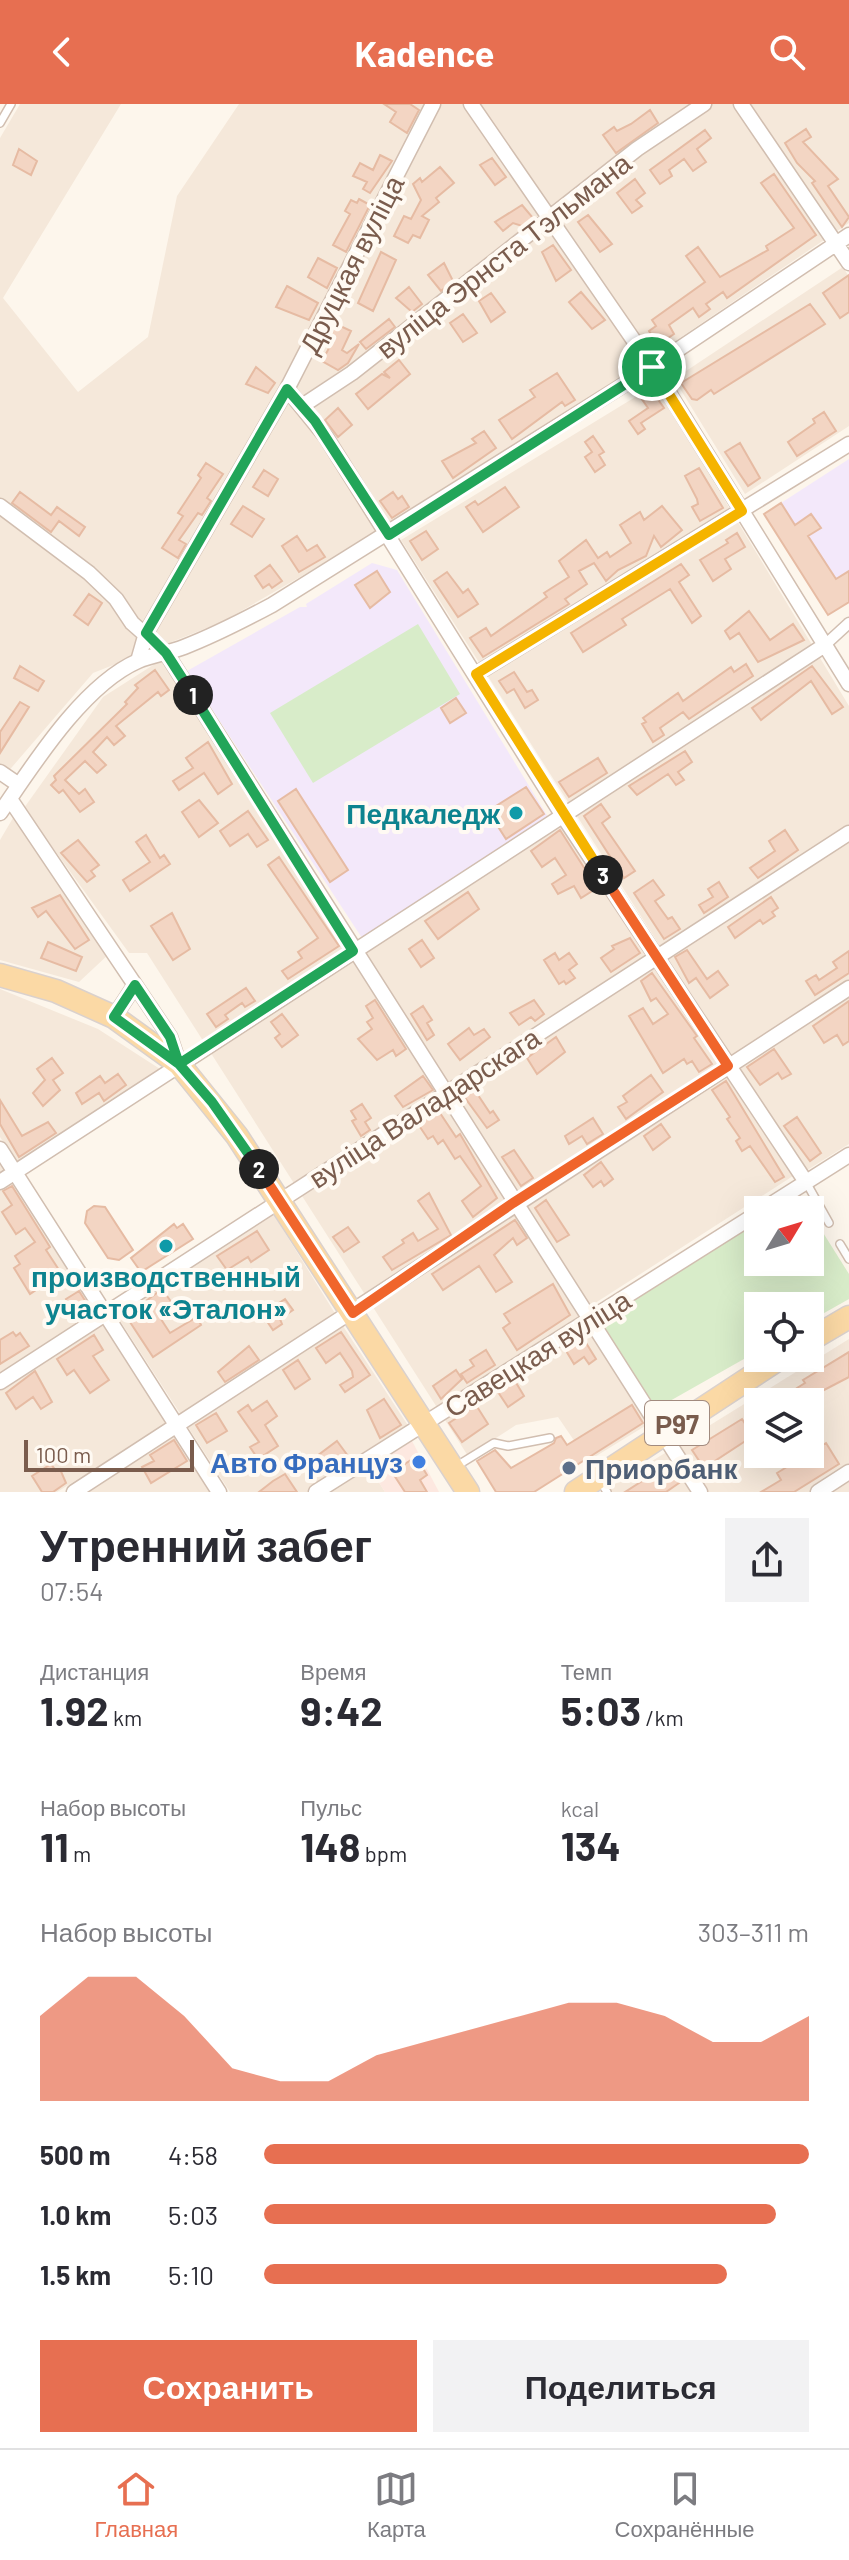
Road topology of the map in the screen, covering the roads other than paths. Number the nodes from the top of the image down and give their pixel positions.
1 (11, 104) edge
2 (433, 104) edge
3 (471, 104) edge
4 (704, 104) edge
5 (741, 104) edge
6 (0, 123) edge
7 (553, 219) junction
8 (843, 239) edge
9 (849, 263) edge
10 (652, 367) junction
11 (287, 389) junction
12 (302, 406) junction
13 (849, 444) edge
14 (0, 506) edge
15 (742, 511) junction
16 (389, 535) junction
17 (849, 623) edge
18 (146, 633) junction
19 (825, 645) junction
20 (166, 653) junction
21 (138, 661) junction
22 (476, 674) junction
23 (849, 684) edge
24 (0, 772) edge
25 (19, 785) junction
26 (10, 799) junction
27 (0, 813) edge
28 (563, 816) junction
29 (849, 833) edge
30 (353, 951) junction
31 (656, 957) junction
32 (0, 975) edge
33 (135, 985) junction
34 (849, 988) edge
35 (114, 1017) junction
36 (179, 1064) junction
37 (728, 1066) junction
38 (446, 1095) junction
39 (0, 1149) edge
40 (849, 1155) edge
41 (14, 1172) junction
42 (0, 1182) edge
43 (806, 1182) junction
44 (784, 1196) edge
45 (279, 1201) junction
46 (513, 1203) junction
47 (744, 1221) edge
48 (829, 1223) dead end
49 (840, 1244) dead end
50 (849, 1259) edge
51 (353, 1313) junction
52 (107, 1315) junction
53 (849, 1317) edge
54 (590, 1321) junction
55 (824, 1332) edge
56 (758, 1372) edge
57 (0, 1382) edge
58 (424, 1424) junction
59 (177, 1425) junction
60 (662, 1433) junction
61 (550, 1438) dead end
62 (453, 1468) junction
63 (849, 1472) edge
64 (602, 1484) edge
65 (74, 1492) edge
66 (219, 1492) edge
67 (316, 1492) edge
68 (468, 1492) edge
69 (576, 1492) edge
70 (700, 1492) edge
71 (818, 1492) edge

1 - 6 lane
2 - 11 street, Друцкая вуліца
3 - 7 street
4 - 7 street, вуліца Эрнста Тэльмана
5 - 8 street
7 - 10 street
7 - 12 street, вуліца Эрнста Тэльмана
8 - 9 street
8 - 10 street
10 - 15 street
10 - 16 street
11 - 12 street
11 - 18 street, Друцкая вуліца
12 - 16 street
13 - 15 street
14 - 18 street
15 - 19 street
15 - 22 street
16 - 20 street
16 - 22 street
17 - 19 street
18 - 20 street
18 - 21 street, Друцкая вуліца
19 - 23 street
19 - 28 street
20 - 21 street
20 - 30 street
21 - 25 street
22 - 28 street
24 - 25 street
25 - 26 street
26 - 27 street
26 - 33 street
28 - 30 street
28 - 31 street
29 - 31 street, вуліца Валадарскага
30 - 36 street
30 - 38 street
31 - 37 street
31 - 38 street, вуліца Валадарскага
32 - 35 main road
33 - 35 street
33 - 36 street
34 - 37 street
35 - 36 main road
36 - 41 street
36 - 45 main road
37 - 43 street
37 - 46 street
38 - 45 street, вуліца Валадарскага
38 - 46 street
39 - 41 street
40 - 43 street, Савецкая вуліца
41 - 42 street
41 - 52 street
43 - 44 street, Савецкая вуліца
43 - 48 lane
45 - 51 main road
45 - 52 street, вуліца Валадарскага
46 - 51 street
46 - 54 street
47 - 54 street, Савецкая вуліца
49 - 50 lane
51 - 58 main road
51 - 59 street
52 - 57 street, вуліца Валадарскага
52 - 59 street
53 - 55 main road
54 - 58 street, Савецкая вуліца
54 - 60 street
56 - 60 main road, Р97
58 - 62 main road
58 - 67 street, Савецкая вуліца
59 - 65 street
59 - 66 street
60 - 64 main road, Р97
60 - 70 street
61 - 62 lane
62 - 68 main road
63 - 71 street
64 - 69 main road, Р97

